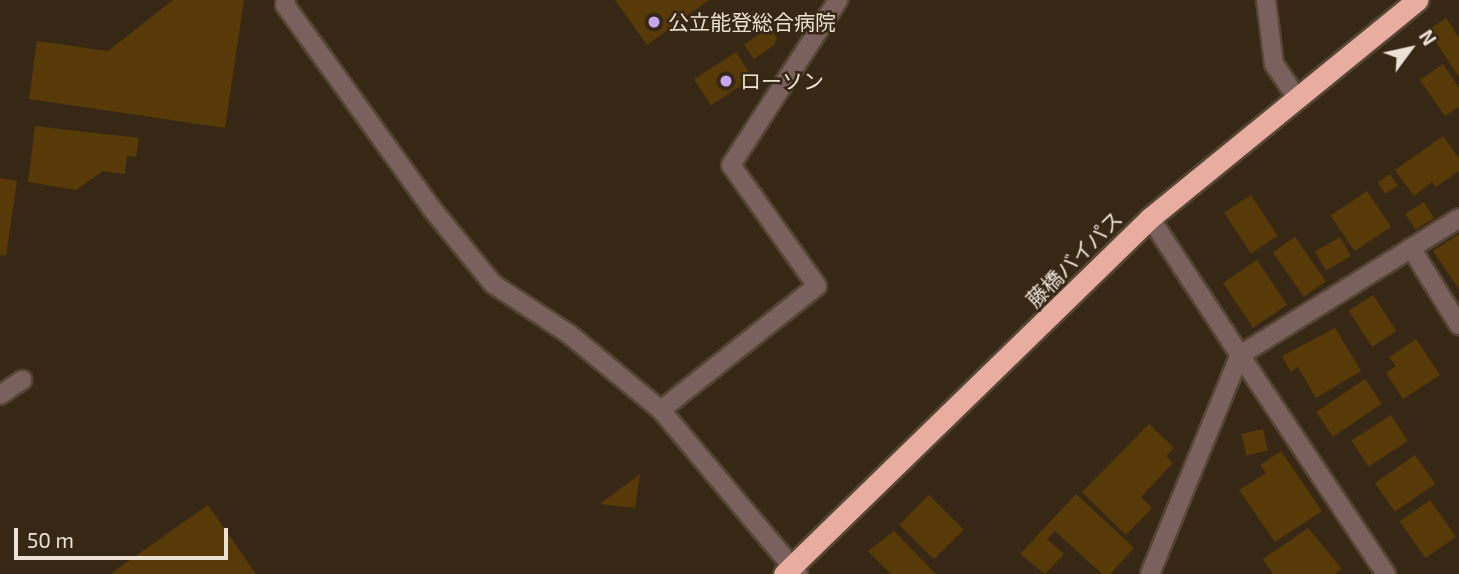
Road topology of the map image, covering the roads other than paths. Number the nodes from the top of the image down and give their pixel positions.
1 (286, 0) edge
2 (838, 0) edge
3 (1266, 0) edge
4 (1417, 0) edge
5 (1297, 98) junction
6 (1150, 218) junction
7 (1459, 218) edge
8 (1411, 248) junction
9 (1459, 325) edge
10 (1240, 355) junction
11 (22, 380) dead end
12 (0, 395) edge
13 (661, 410) junction
14 (791, 572) edge
15 (1150, 574) edge
16 (1385, 574) edge

1 - 13 street
2 - 13 street
3 - 5 street
4 - 5 highway, 藤橋バイパス
5 - 6 highway, 藤橋バイパス
6 - 10 street
6 - 14 highway, 藤橋バイパス
7 - 8 street
8 - 9 street
8 - 10 street
10 - 15 street
10 - 16 street
11 - 12 street
13 - 14 street

